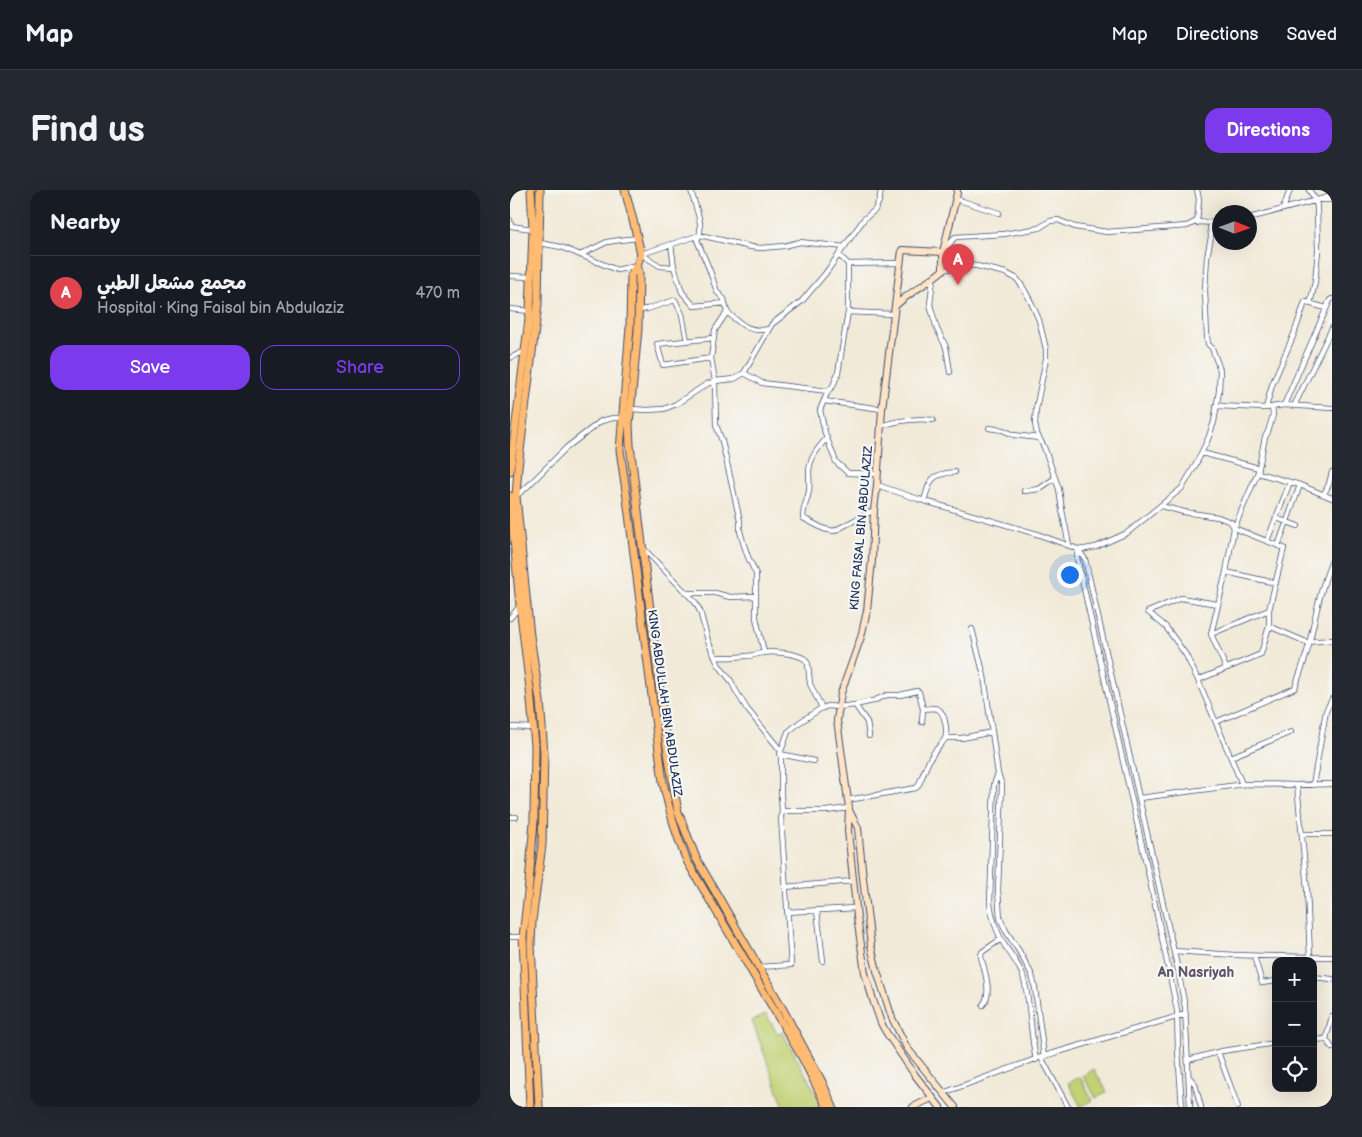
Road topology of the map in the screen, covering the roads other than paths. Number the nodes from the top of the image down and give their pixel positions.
1 (531, 190) edge
2 (540, 190) edge
3 (625, 190) edge
4 (691, 190) edge
5 (957, 190) edge
6 (1197, 190) edge
7 (1290, 190) edge
8 (1310, 190) edge
9 (881, 191) edge
10 (1332, 195) edge
11 (956, 199) junction
12 (1318, 200) junction
13 (1332, 200) edge
14 (1283, 209) junction
15 (999, 213) dead end
16 (1257, 216) edge
17 (510, 220) edge
18 (1197, 223) junction
19 (1210, 223) joint
20 (533, 229) junction
21 (700, 235) junction
22 (638, 238) junction
23 (536, 243) junction
24 (671, 244) junction
25 (845, 247) junction
26 (943, 252) junction
27 (641, 254) junction
28 (580, 255) junction
29 (840, 255) junction
30 (900, 263) junction
31 (848, 264) junction
32 (637, 265) junction
33 (674, 267) junction
34 (943, 270) junction
35 (510, 276) edge
36 (531, 277) junction
37 (933, 279) junction
38 (682, 292) junction
39 (1332, 299) edge
40 (675, 300) junction
41 (725, 303) junction
42 (1310, 304) junction
43 (895, 306) junction
44 (1326, 308) junction
45 (510, 309) edge
46 (638, 310) junction
47 (530, 311) junction
48 (727, 312) junction
49 (848, 312) junction
50 (894, 314) junction
51 (1332, 328) edge
52 (769, 329) junction
53 (713, 338) junction
54 (687, 341) junction
55 (525, 351) junction
56 (510, 358) edge
57 (711, 358) junction
58 (950, 372) dead end
59 (744, 373) junction
60 (715, 381) junction
61 (828, 391) junction
62 (824, 401) junction
63 (1284, 405) junction
64 (1216, 406) junction
65 (1294, 406) junction
66 (1272, 407) junction
67 (1266, 408) junction
68 (1332, 408) edge
69 (631, 409) junction
70 (882, 409) junction
71 (622, 418) junction
72 (933, 420) dead end
73 (881, 426) junction
74 (989, 428) dead end
75 (1039, 438) junction
76 (512, 439) edge
77 (826, 439) junction
78 (1202, 453) junction
79 (510, 461) edge
80 (1258, 470) junction
81 (510, 471) edge
82 (955, 472) dead end
83 (1332, 472) edge
84 (878, 474) junction
85 (1055, 478) junction
86 (1290, 482) junction
87 (877, 485) junction
88 (1300, 485) junction
89 (1024, 491) dead end
90 (1324, 494) junction
91 (512, 496) edge
92 (1332, 498) edge
93 (924, 501) junction
94 (1161, 506) junction
95 (874, 510) junction
96 (1276, 518) junction
97 (1287, 521) junction
98 (1298, 526) dead end
99 (1234, 528) junction
100 (512, 540) edge
101 (1267, 542) junction
102 (1070, 545) junction
103 (1278, 546) junction
104 (642, 547) junction
105 (1078, 548) junction
106 (1332, 561) edge
107 (1226, 572) junction
108 (1276, 583) junction
109 (686, 592) junction
110 (756, 596) junction
111 (1217, 604) junction
112 (520, 606) junction
113 (1269, 610) junction
114 (510, 618) edge
115 (1269, 626) junction
116 (972, 629) dead end
117 (1211, 634) junction
118 (1332, 640) edge
119 (1310, 642) junction
120 (764, 652) junction
121 (715, 657) junction
122 (1226, 668) junction
123 (1198, 680) junction
124 (1332, 699) edge
125 (855, 705) junction
126 (822, 708) junction
127 (838, 708) junction
128 (923, 709) junction
129 (922, 722) dead end
130 (1216, 722) junction
131 (510, 727) edge
132 (534, 728) junction
133 (992, 732) junction
134 (1291, 732) dead end
135 (869, 736) dead end
136 (945, 738) junction
137 (780, 752) junction
138 (1231, 757) junction
139 (814, 761) dead end
140 (998, 774) junction
141 (1242, 784) junction
142 (1332, 784) edge
143 (1313, 785) junction
144 (1297, 786) junction
145 (1140, 798) junction
146 (848, 800) junction
147 (849, 808) junction
148 (782, 811) junction
149 (510, 817) edge
150 (516, 817) dead end
151 (534, 821) junction
152 (543, 821) junction
153 (1302, 834) junction
154 (1332, 834) edge
155 (853, 881) junction
156 (786, 887) junction
157 (856, 908) junction
158 (817, 910) junction
159 (787, 912) junction
160 (510, 937) edge
161 (523, 937) junction
162 (1001, 939) junction
163 (1174, 951) junction
164 (1254, 956) junction
165 (1310, 957) joint
166 (1317, 957) edge
167 (1332, 957) edge
168 (823, 961) dead end
169 (759, 967) junction
170 (1317, 977) edge
171 (1332, 979) edge
172 (1272, 982) edge
173 (983, 1004) dead end
174 (1332, 1010) edge
175 (1186, 1014) junction
176 (1177, 1016) junction
177 (1332, 1016) edge
178 (892, 1018) junction
179 (881, 1023) junction
180 (1326, 1039) junction
181 (1317, 1040) edge
182 (1272, 1044) edge
183 (1332, 1048) edge
184 (1218, 1052) junction
185 (1040, 1058) junction
186 (1188, 1060) junction
187 (1189, 1077) junction
188 (943, 1093) junction
189 (932, 1098) junction
190 (530, 1107) edge
191 (538, 1107) edge
192 (828, 1107) edge
193 (833, 1107) edge
194 (912, 1107) edge
195 (940, 1107) edge
196 (955, 1107) edge
197 (1068, 1107) edge
198 (1182, 1107) edge
199 (1190, 1107) edge
200 (1201, 1107) edge
201 (1238, 1107) edge

1 - 20 main road
2 - 23 main road
3 - 22 main road
4 - 21 street
5 - 11 street
6 - 18 street
7 - 14 street
8 - 12 street
9 - 25 street
10 - 12 street
11 - 15 street
11 - 26 street
12 - 13 street
12 - 14 street
12 - 42 street
14 - 16 street
17 - 20 street
18 - 19 street
18 - 26 street
19 - 64 street
20 - 23 main road
21 - 24 street
21 - 25 street
21 - 41 street
22 - 27 main road
22 - 28 street
23 - 28 street
23 - 36 main road
23 - 91 main road
24 - 27 street
24 - 33 street
25 - 29 street
26 - 30 street
26 - 34 street
27 - 32 main road, KING ABDULLAH BIN ABDULAZIZ
27 - 33 street
28 - 32 street
29 - 31 street
29 - 52 street
30 - 31 street
30 - 43 street, KING FAISAL BIN ABDULAZIZ
31 - 49 street
32 - 46 main road, KING ABDULLAH BIN ABDULAZIZ
32 - 71 main road, KING ABDULLAH BIN ABDULAZIZ
33 - 38 street
34 - 37 street
34 - 75 street
35 - 36 street
36 - 47 main road
37 - 43 street
37 - 58 street
38 - 40 street
38 - 41 street
39 - 44 street
40 - 46 street
40 - 54 street
41 - 48 street
42 - 44 street
42 - 67 street
43 - 50 street, KING FAISAL BIN ABDULAZIZ
44 - 63 street
45 - 47 street
46 - 69 main road, KING ABDULLAH BIN ABDULAZIZ
47 - 55 main road
48 - 52 street
48 - 53 street
49 - 50 street
49 - 61 street
50 - 70 street, KING FAISAL BIN ABDULAZIZ
51 - 65 street
52 - 59 street
53 - 54 street
53 - 57 street
54 - 57 street
55 - 56 street
55 - 76 main road
57 - 60 street
59 - 60 street
59 - 61 street
60 - 69 street
60 - 110 street
61 - 62 street
62 - 70 street
62 - 77 street
63 - 65 street
63 - 66 street
64 - 67 street
64 - 78 street
65 - 68 street
66 - 67 street
66 - 80 street
69 - 104 main road, KING ABDULLAH BIN ABDULAZIZ
70 - 73 street, KING FAISAL BIN ABDULAZIZ
71 - 91 street
71 - 192 main road, KING ABDULLAH BIN ABDULAZIZ
72 - 73 street
73 - 84 street, KING FAISAL BIN ABDULAZIZ
74 - 75 street
75 - 85 street
76 - 79 main road
77 - 84 street
77 - 95 street
78 - 80 street
78 - 94 street
79 - 81 main road
80 - 86 street
80 - 99 street
82 - 93 street
83 - 90 street
84 - 87 street, KING FAISAL BIN ABDULAZIZ
85 - 89 street
85 - 102 street
86 - 88 street
86 - 96 street
87 - 93 street
87 - 95 street, KING FAISAL BIN ABDULAZIZ
88 - 90 street
88 - 97 street
90 - 92 street
91 - 100 main road
91 - 152 main road
93 - 102 street
94 - 99 street
94 - 105 street
95 - 127 street, KING FAISAL BIN ABDULAZIZ
96 - 97 street
96 - 101 street
97 - 98 street
97 - 103 street
99 - 101 street
99 - 107 street
100 - 112 main road
101 - 103 street
102 - 105 street
103 - 108 street
104 - 109 street
104 - 169 main road, KING ABDULLAH BIN ABDULAZIZ
105 - 145 street
105 - 176 street
106 - 119 street
107 - 108 street
107 - 111 street
108 - 113 street
109 - 110 street
109 - 121 street
110 - 120 street
111 - 117 street
111 - 123 street
112 - 114 street
112 - 132 main road
113 - 115 street
113 - 117 street
115 - 119 street
115 - 122 street
116 - 133 street
117 - 122 street
118 - 119 street
119 - 130 street
120 - 121 street
120 - 126 street
121 - 137 street
122 - 123 street
123 - 130 street
124 - 143 street
125 - 127 street
125 - 128 street
125 - 135 street
126 - 127 street
126 - 137 street
127 - 146 street, KING FAISAL BIN ABDULAZIZ
128 - 129 street
128 - 136 street
130 - 138 street
131 - 132 street
132 - 151 main road
133 - 136 street
133 - 140 street
134 - 138 street
136 - 146 street
137 - 139 street
137 - 148 street
138 - 141 street
140 - 162 street
140 - 185 street
141 - 144 street
141 - 145 street
142 - 143 street
143 - 144 street
144 - 153 street
145 - 163 street
146 - 147 street, KING FAISAL BIN ABDULAZIZ
147 - 148 street
147 - 155 street, KING FAISAL BIN ABDULAZIZ
147 - 178 street, KING FAISAL BIN ABDULAZIZ
148 - 156 street
149 - 150 street
151 - 152 main road
151 - 161 main road
152 - 191 main road
153 - 154 street
153 - 165 street
155 - 156 street
155 - 157 street, KING FAISAL BIN ABDULAZIZ
156 - 159 street
157 - 158 street
157 - 179 street, KING FAISAL BIN ABDULAZIZ
158 - 159 street
158 - 168 street
159 - 169 street
160 - 161 street
161 - 190 main road
162 - 173 street
162 - 185 street
163 - 164 street
163 - 175 street
164 - 165 street
164 - 172 street
166 - 167 street
169 - 193 main road, KING ABDULLAH BIN ABDULAZIZ
170 - 171 street
174 - 177 street
175 - 176 street
175 - 186 street
176 - 185 street
176 - 198 street
177 - 180 street
178 - 179 street
178 - 188 street, KING FAISAL BIN ABDULAZIZ
179 - 189 street, KING FAISAL BIN ABDULAZIZ
180 - 181 street
180 - 183 street
182 - 184 street
184 - 186 street
184 - 201 street
185 - 188 street
185 - 197 street
186 - 187 street
187 - 199 street
187 - 200 street
188 - 196 street, KING FAISAL BIN ABDULAZIZ
189 - 194 street
189 - 195 street, KING FAISAL BIN ABDULAZIZ

